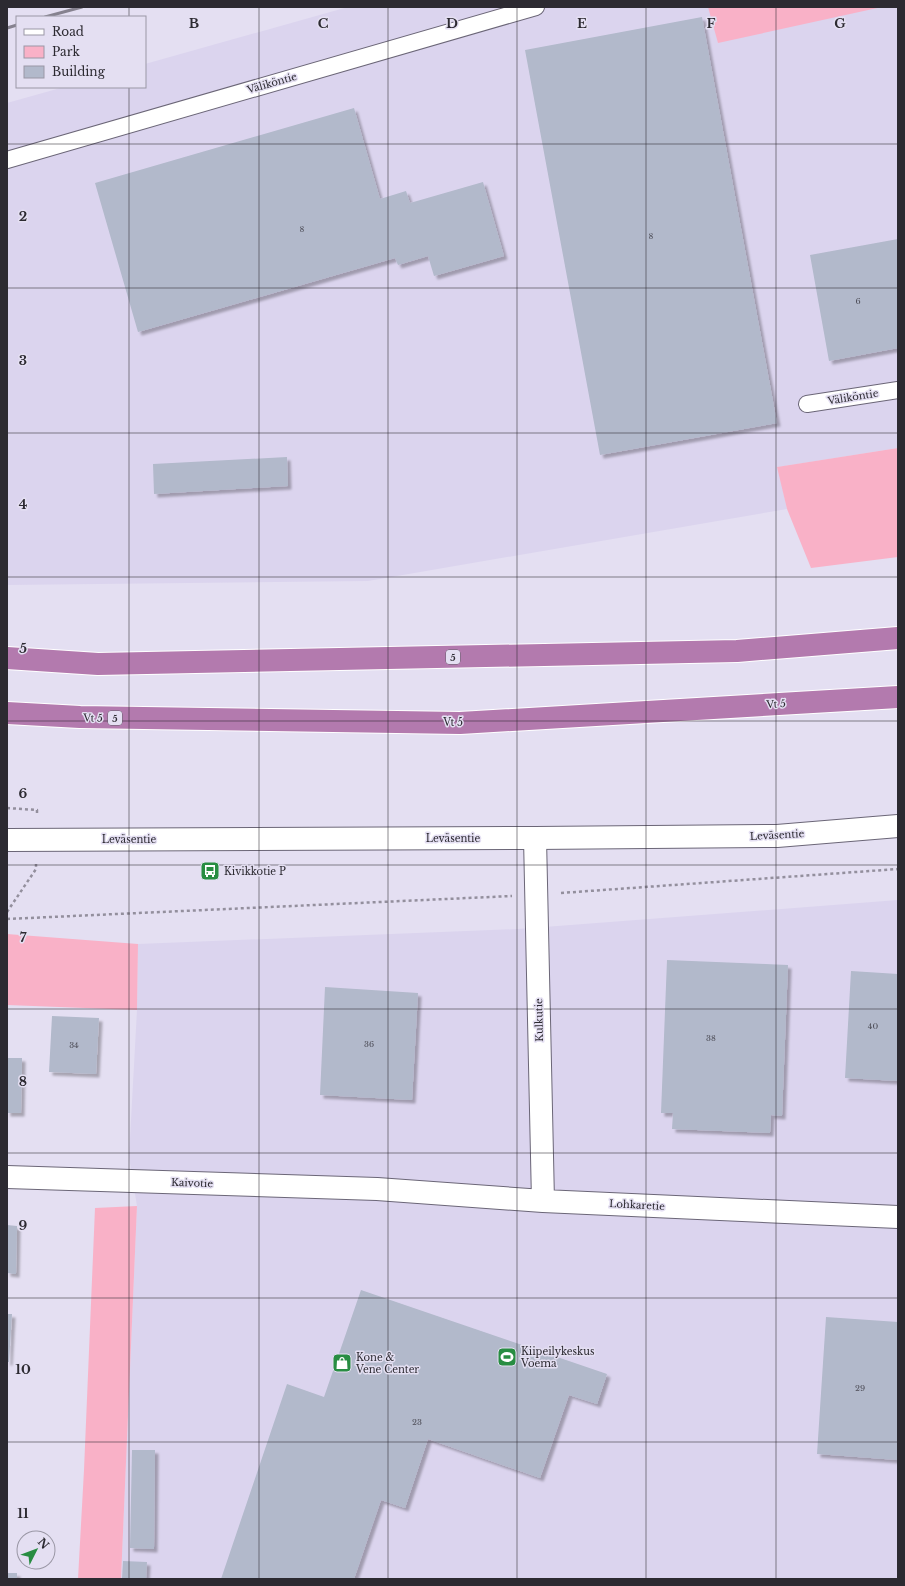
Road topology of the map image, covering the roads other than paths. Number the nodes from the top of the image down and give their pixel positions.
1 (536, 7) edge
2 (7, 160) edge
3 (898, 390) edge
4 (807, 404) dead end
5 (898, 638) edge
6 (7, 658) edge
7 (898, 697) edge
8 (7, 713) edge
9 (898, 826) edge
10 (535, 838) junction
11 (7, 840) edge
12 (7, 1177) edge
13 (377, 1189) joint
14 (543, 1201) junction
15 (898, 1217) edge

1 - 2 lane, Väliköntie
3 - 4 lane, Väliköntie
5 - 6 highway, 5
7 - 8 highway, Vt 5 / 5
9 - 10 street, Leväsentie
10 - 11 street, Leväsentie
10 - 14 street, Kulkutie
12 - 13 street, Kaivotie
13 - 14 street, Lohkaretie
14 - 15 street, Lohkaretie

